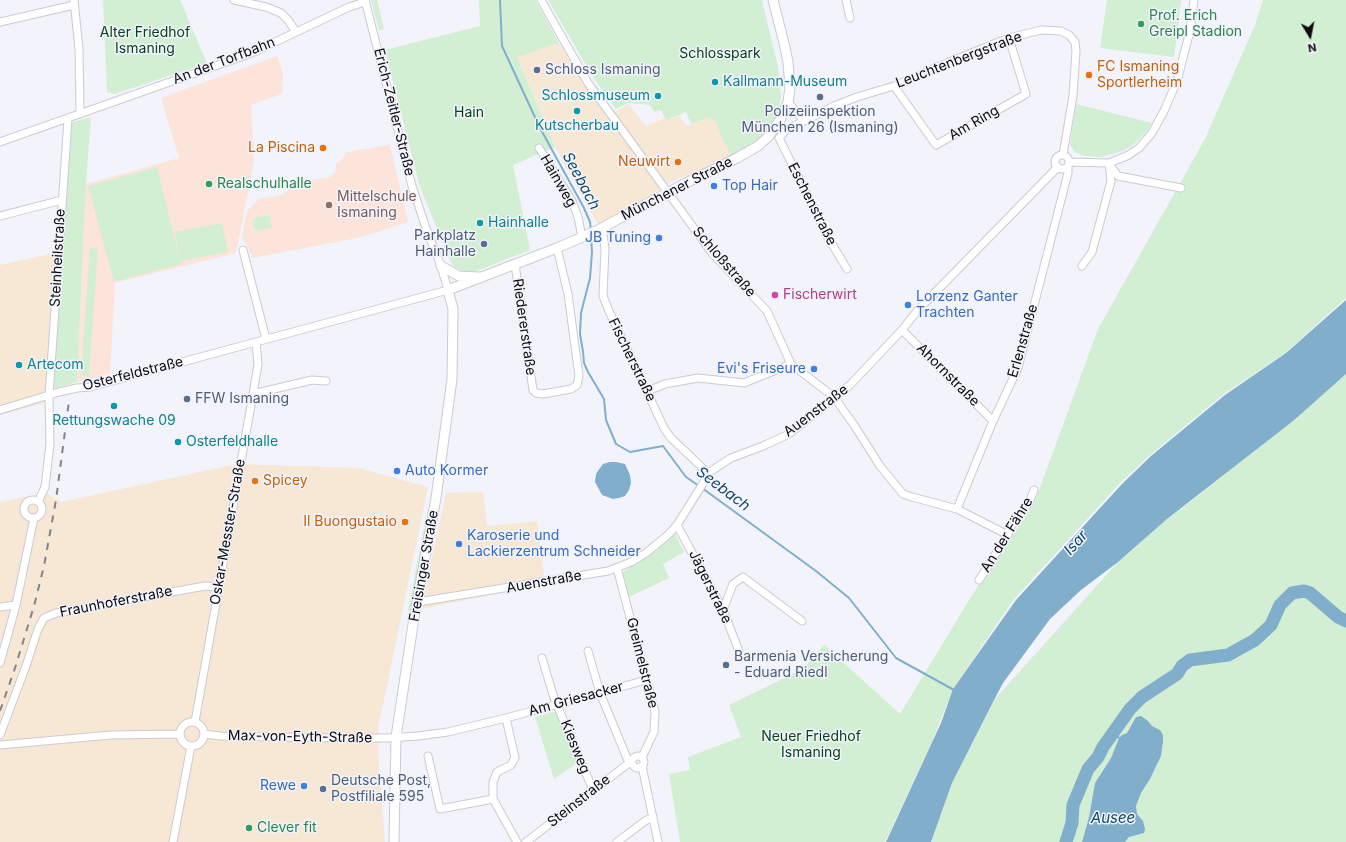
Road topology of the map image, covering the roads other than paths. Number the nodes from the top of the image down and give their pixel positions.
1 (234, 0) edge
2 (541, 0) edge
3 (773, 0) edge
4 (846, 0) edge
5 (1194, 0) edge
6 (365, 1) edge
7 (74, 3) edge
8 (850, 18) dead end
9 (0, 22) edge
10 (296, 32) junction
11 (1009, 38) junction
12 (894, 86) junction
13 (788, 102) junction
14 (80, 114) junction
15 (68, 120) junction
16 (804, 121) junction
17 (768, 137) junction
18 (780, 138) junction
19 (0, 142) edge
20 (539, 148) dead end
21 (1063, 155) junction
22 (1109, 164) junction
23 (1068, 165) junction
24 (1058, 167) junction
25 (1181, 188) dead end
26 (669, 192) junction
27 (62, 200) junction
28 (0, 216) edge
29 (599, 229) junction
30 (584, 236) junction
31 (557, 248) junction
32 (243, 250) dead end
33 (515, 264) junction
34 (441, 266) junction
35 (1082, 266) dead end
36 (847, 269) dead end
37 (482, 277) junction
38 (448, 290) junction
39 (902, 330) junction
40 (266, 340) junction
41 (256, 342) junction
42 (791, 364) junction
43 (326, 381) dead end
44 (648, 391) junction
45 (253, 394) junction
46 (49, 396) junction
47 (834, 397) junction
48 (0, 410) edge
49 (994, 421) junction
50 (708, 472) junction
51 (1034, 490) dead end
52 (38, 502) junction
53 (957, 509) junction
54 (34, 518) junction
55 (677, 525) junction
56 (1008, 535) junction
57 (617, 568) junction
58 (979, 580) dead end
59 (218, 587) junction
60 (418, 602) junction
61 (16, 605) junction
62 (0, 607) edge
63 (723, 610) junction
64 (802, 621) dead end
65 (588, 650) dead end
66 (739, 651) dead end
67 (542, 658) dead end
68 (0, 663) edge
69 (646, 680) junction
70 (600, 693) junction
71 (558, 704) junction
72 (506, 718) junction
73 (195, 722) junction
74 (179, 734) junction
75 (204, 734) junction
76 (0, 735) edge
77 (396, 738) junction
78 (0, 745) edge
79 (191, 746) junction
80 (428, 756) dead end
81 (642, 757) junction
82 (630, 762) junction
83 (642, 766) junction
84 (593, 790) junction
85 (494, 799) junction
86 (653, 818) junction
87 (174, 842) edge
88 (394, 842) edge
89 (517, 842) edge
90 (526, 842) edge
91 (617, 842) edge
92 (658, 842) edge

1 - 10 street
2 - 26 street, Schloßstraße
3 - 13 main road, Münchener Straße
4 - 8 street
5 - 22 street
6 - 10 street, An der Torfbahn
6 - 34 street, Erich-Zeitler-Straße
7 - 9 street
7 - 14 street
10 - 14 street, An der Torfbahn
11 - 12 street, Leuchtenbergstraße
11 - 12 street, Am Ring
11 - 21 street, Leuchtenbergstraße
12 - 16 street, Leuchtenbergstraße
13 - 16 street
13 - 17 main road, Münchener Straße
14 - 15 street, An der Torfbahn
15 - 19 street, An der Torfbahn
15 - 27 street, Steinheilstraße
16 - 18 street
17 - 18 street
17 - 26 main road, Münchener Straße
18 - 36 street, Eschenstraße
20 - 30 street, Hainweg
21 - 23 street
21 - 24 street
22 - 23 street
22 - 25 street
22 - 35 street
23 - 24 street
23 - 49 street, Erlenstraße
24 - 39 street, Auenstraße
26 - 29 main road, Münchener Straße
26 - 42 street, Schloßstraße
27 - 28 street
27 - 46 street, Steinheilstraße
29 - 30 main road, Münchener Straße
29 - 44 street, Fischerstraße
30 - 31 main road, Münchener Straße
31 - 33 main road, Münchener Straße
31 - 33 street, Riedererstraße
32 - 40 street
33 - 37 main road, Münchener Straße
34 - 37 main road
34 - 38 street, Erich-Zeitler-Straße
37 - 38 main road, Münchener Straße
38 - 40 street, Osterfeldstraße
38 - 60 main road, Freisinger Straße
39 - 47 street, Auenstraße
39 - 49 street, Ahornstraße
40 - 41 street, Osterfeldstraße
41 - 45 street, Oskar-Messter-Straße
41 - 46 street, Osterfeldstraße
42 - 44 street
42 - 47 street, Schloßstraße
43 - 45 street
44 - 50 street, Fischerstraße
45 - 59 street, Oskar-Messter-Straße
46 - 48 street, Osterfeldstraße
46 - 52 street, Steinheilstraße
47 - 50 street, Auenstraße
47 - 53 street, Schloßstraße
49 - 53 street, Erlenstraße
50 - 55 street, Auenstraße
51 - 56 street, An der Fähre
52 - 54 street
52 - 54 street
53 - 56 street, Schloßstraße
54 - 61 street
55 - 57 street, Auenstraße
55 - 63 street, Jägerstraße
56 - 58 street, An der Fähre
57 - 60 street, Auenstraße
57 - 69 street, Greimelstraße
59 - 73 street, Oskar-Messter-Straße
59 - 76 street, Fraunhoferstraße
60 - 77 main road, Freisinger Straße
61 - 62 street
61 - 68 street
63 - 64 street
63 - 66 street, Jägerstraße
65 - 70 street
67 - 71 street, Kiesweg
69 - 70 street, Am Griesacker
69 - 81 street, Greimelstraße
70 - 71 street, Am Griesacker
70 - 82 street
71 - 72 street, Am Griesacker
71 - 84 street, Kiesweg
72 - 77 street, Am Griesacker
72 - 85 street
73 - 74 street
73 - 75 street
74 - 78 street
74 - 79 street
75 - 77 street, Max-von-Eyth-Straße
75 - 79 street
77 - 88 main road, Freisinger Straße
79 - 87 street
80 - 85 street
81 - 82 street
81 - 83 street
82 - 83 street
82 - 84 street, Steinstraße
83 - 86 street
84 - 90 street, Steinstraße
85 - 89 street
86 - 91 street
86 - 92 street

